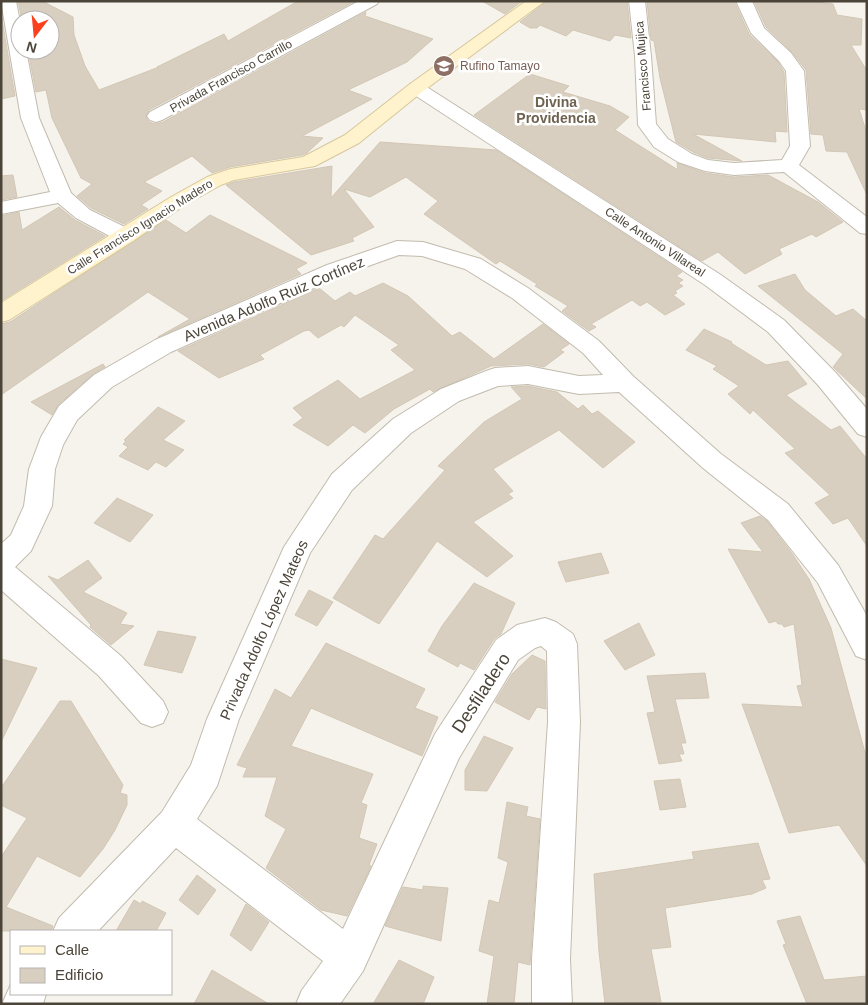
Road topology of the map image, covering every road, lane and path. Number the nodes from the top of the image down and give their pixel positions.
1 (8, 1) edge
2 (371, 1) edge
3 (538, 1) edge
4 (637, 1) edge
5 (744, 1) edge
6 (416, 88) junction
7 (156, 116) dead end
8 (788, 166) junction
9 (62, 196) junction
10 (1, 208) edge
11 (867, 228) edge
12 (126, 236) junction
13 (1, 314) edge
14 (624, 383) junction
15 (867, 427) edge
16 (1, 562) edge
17 (1, 572) edge
18 (867, 646) edge
19 (152, 712) dead end
20 (174, 824) junction
21 (73, 930) edge
22 (349, 957) junction
23 (316, 1004) edge
24 (552, 1004) edge

1 - 9 street
2 - 7 street, Privada Francisco Carrillo
3 - 6 main road, Calle Francisco Ignacio Madero
4 - 8 street, Francisco Mujica
5 - 8 street
6 - 12 main road, Calle Francisco Ignacio Madero
6 - 15 street, Calle Antonio Villareal
8 - 11 street
9 - 10 street
9 - 12 street
12 - 13 main road, Calle Francisco Ignacio Madero
14 - 16 street, Avenida Adolfo Ruiz Cortínez
14 - 18 street, Avenida Adolfo Ruiz Cortínez
14 - 20 street, Privada Adolfo López Mateos
17 - 19 street
20 - 21 street, Privada Adolfo López Mateos
20 - 22 street
22 - 23 street, Desfiladero
22 - 24 street, Desfiladero

